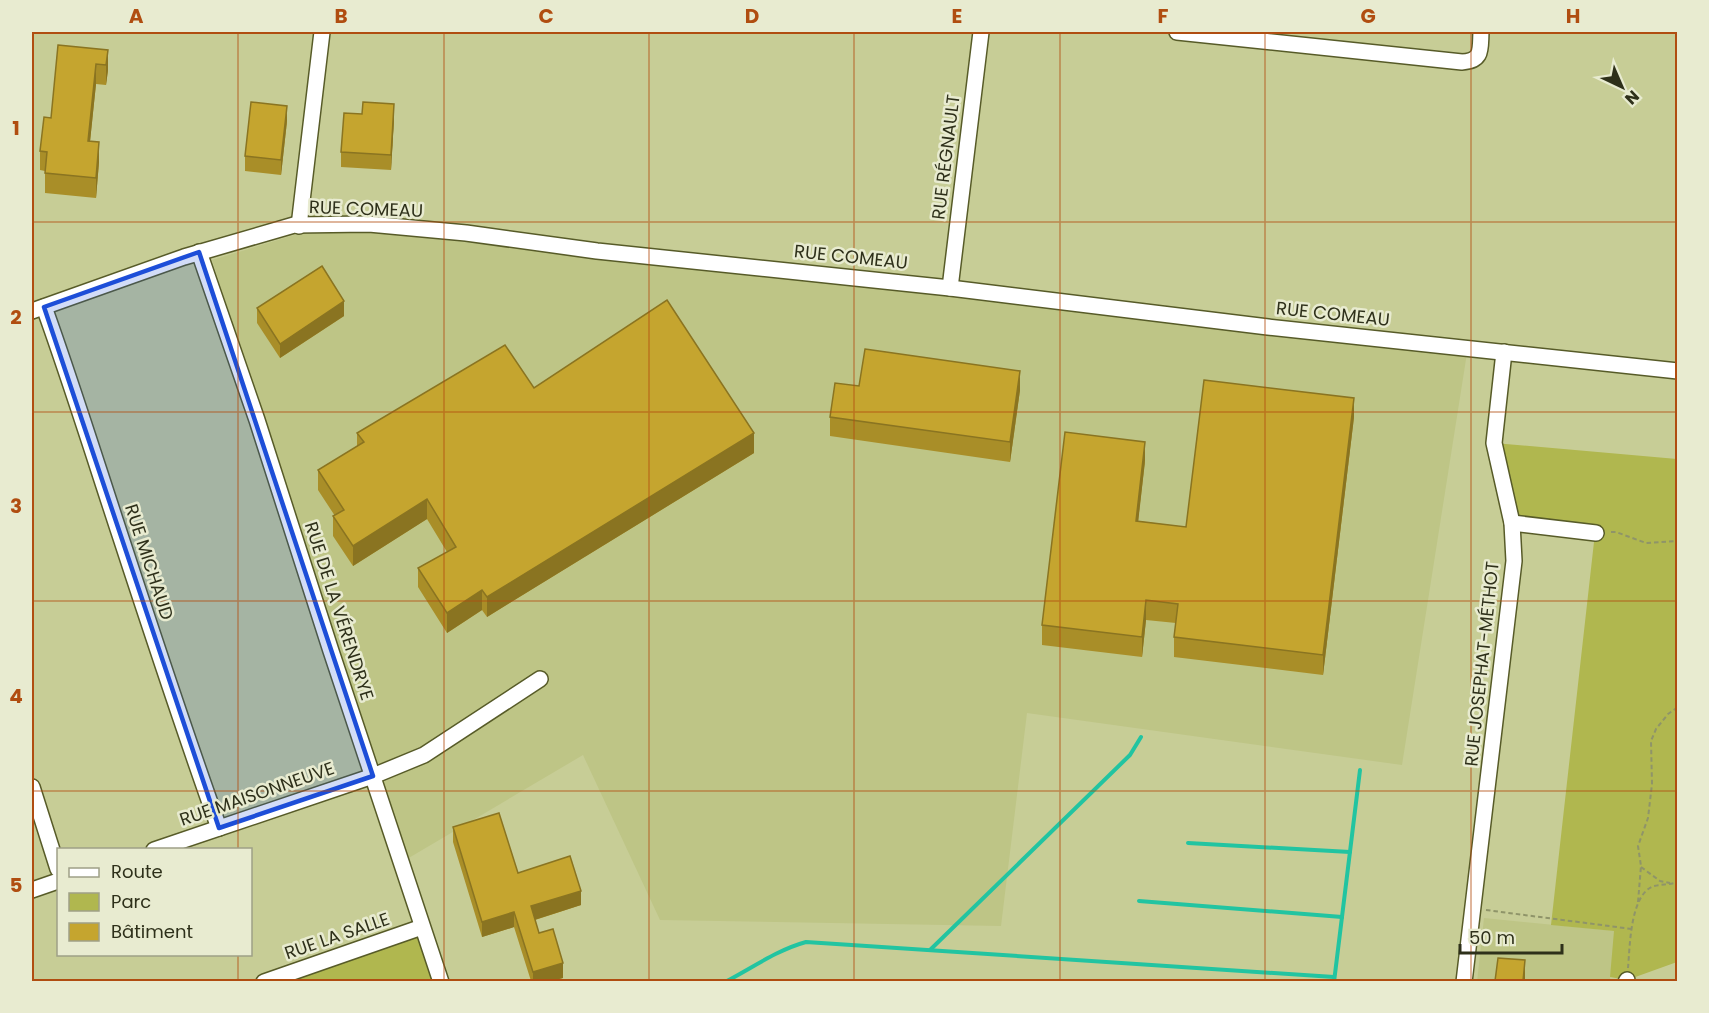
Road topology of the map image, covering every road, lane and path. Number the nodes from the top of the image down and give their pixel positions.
1 (322, 32) edge
2 (981, 32) edge
3 (1178, 32) edge
4 (1481, 32) edge
5 (299, 225) junction
6 (199, 252) junction
7 (950, 288) junction
8 (38, 309) edge
9 (1504, 352) junction
10 (1677, 371) edge
11 (1512, 523) junction
12 (1596, 533) joint
13 (1677, 541) edge
14 (540, 678) dead end
15 (1677, 707) edge
16 (373, 776) junction
17 (32, 787) edge
18 (219, 828) junction
19 (157, 848) edge
20 (57, 866) edge
21 (1641, 866) junction
22 (57, 881) edge
23 (1677, 882) edge
24 (1672, 884) junction
25 (32, 890) edge
26 (1638, 903) junction
27 (1473, 908) junction
28 (422, 927) junction
29 (1632, 929) junction
30 (264, 981) edge
31 (441, 981) edge
32 (1464, 981) edge
33 (1627, 981) edge

1 - 5 street
2 - 7 street, RUE RÉGNAULT
3 - 4 street
5 - 6 street, RUE COMEAU
5 - 7 street, RUE COMEAU
6 - 8 street, RUE COMEAU
6 - 16 street, RUE DE LA VÉRENDRYE
7 - 9 street, RUE COMEAU
8 - 18 street, RUE MICHAUD
9 - 10 street, RUE COMEAU
9 - 11 street, RUE JOSEPHAT-MÉTHOT
11 - 12 street
11 - 27 street, RUE JOSEPHAT-MÉTHOT
12 - 13 path
14 - 16 street, RUE MAISONNEUVE
15 - 21 path
16 - 18 street, RUE MAISONNEUVE
16 - 28 street, RUE DE LA VÉRENDRYE
17 - 20 street
18 - 19 street, RUE MAISONNEUVE
21 - 24 path
21 - 26 path
22 - 25 street
23 - 24 path
24 - 26 path
26 - 29 path
27 - 29 path
27 - 32 street, RUE JOSEPHAT-MÉTHOT
28 - 30 street, RUE LA SALLE
28 - 31 street, RUE DE LA VÉRENDRYE
29 - 33 path

